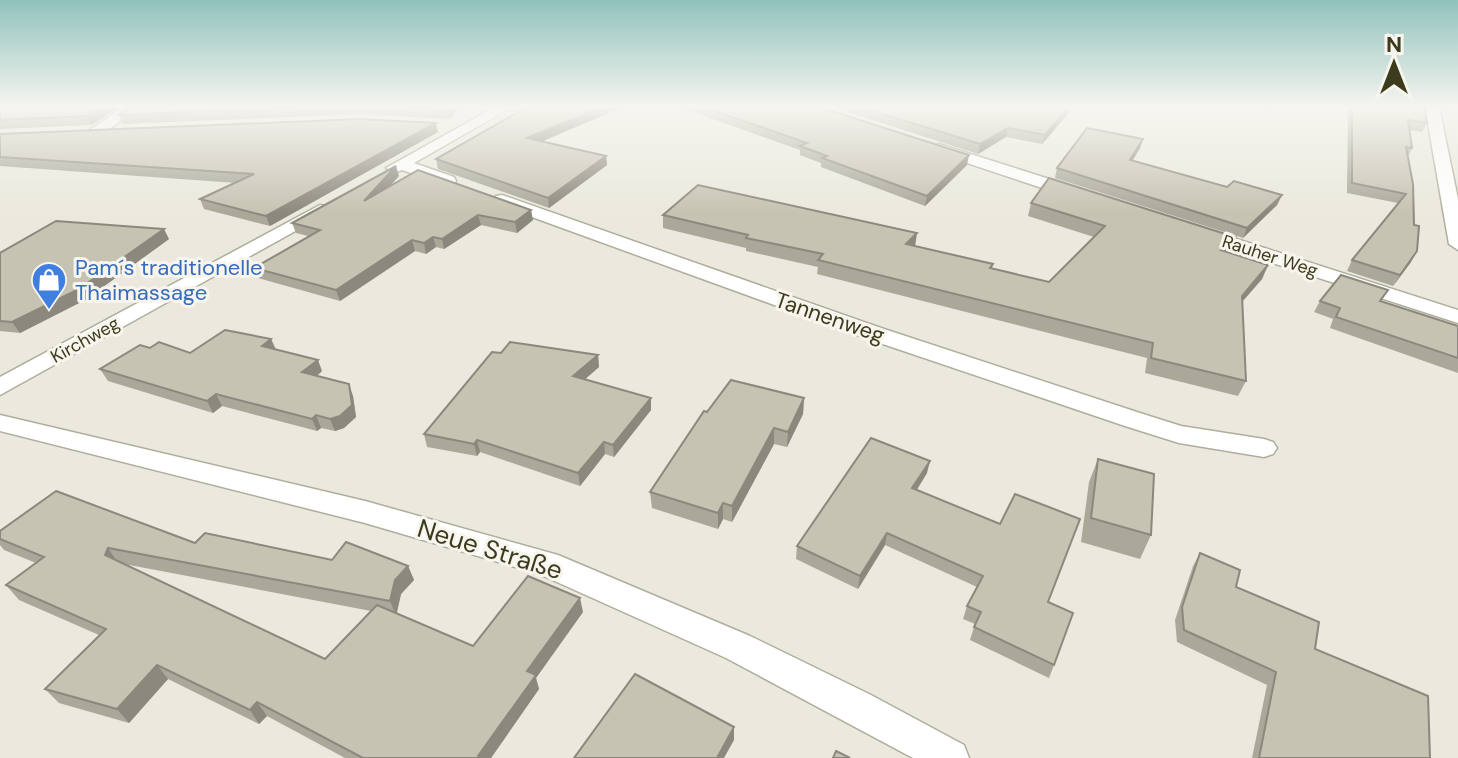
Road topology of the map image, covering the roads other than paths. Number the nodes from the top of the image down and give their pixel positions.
1 (441, 142) edge
2 (1439, 142) edge
3 (922, 144) edge
4 (401, 164) junction
5 (380, 176) edge
6 (1088, 197) edge
7 (332, 203) edge
8 (1179, 227) edge
9 (1458, 244) edge
10 (1458, 317) edge
11 (0, 387) edge
12 (0, 423) edge
13 (1264, 448) dead end
14 (950, 758) edge

1 - 4 street
2 - 9 street
3 - 6 street
4 - 5 street
4 - 13 street, Tannenweg
7 - 11 street, Kirchweg
8 - 10 street, Rauher Weg
12 - 14 street, Neue Straße

